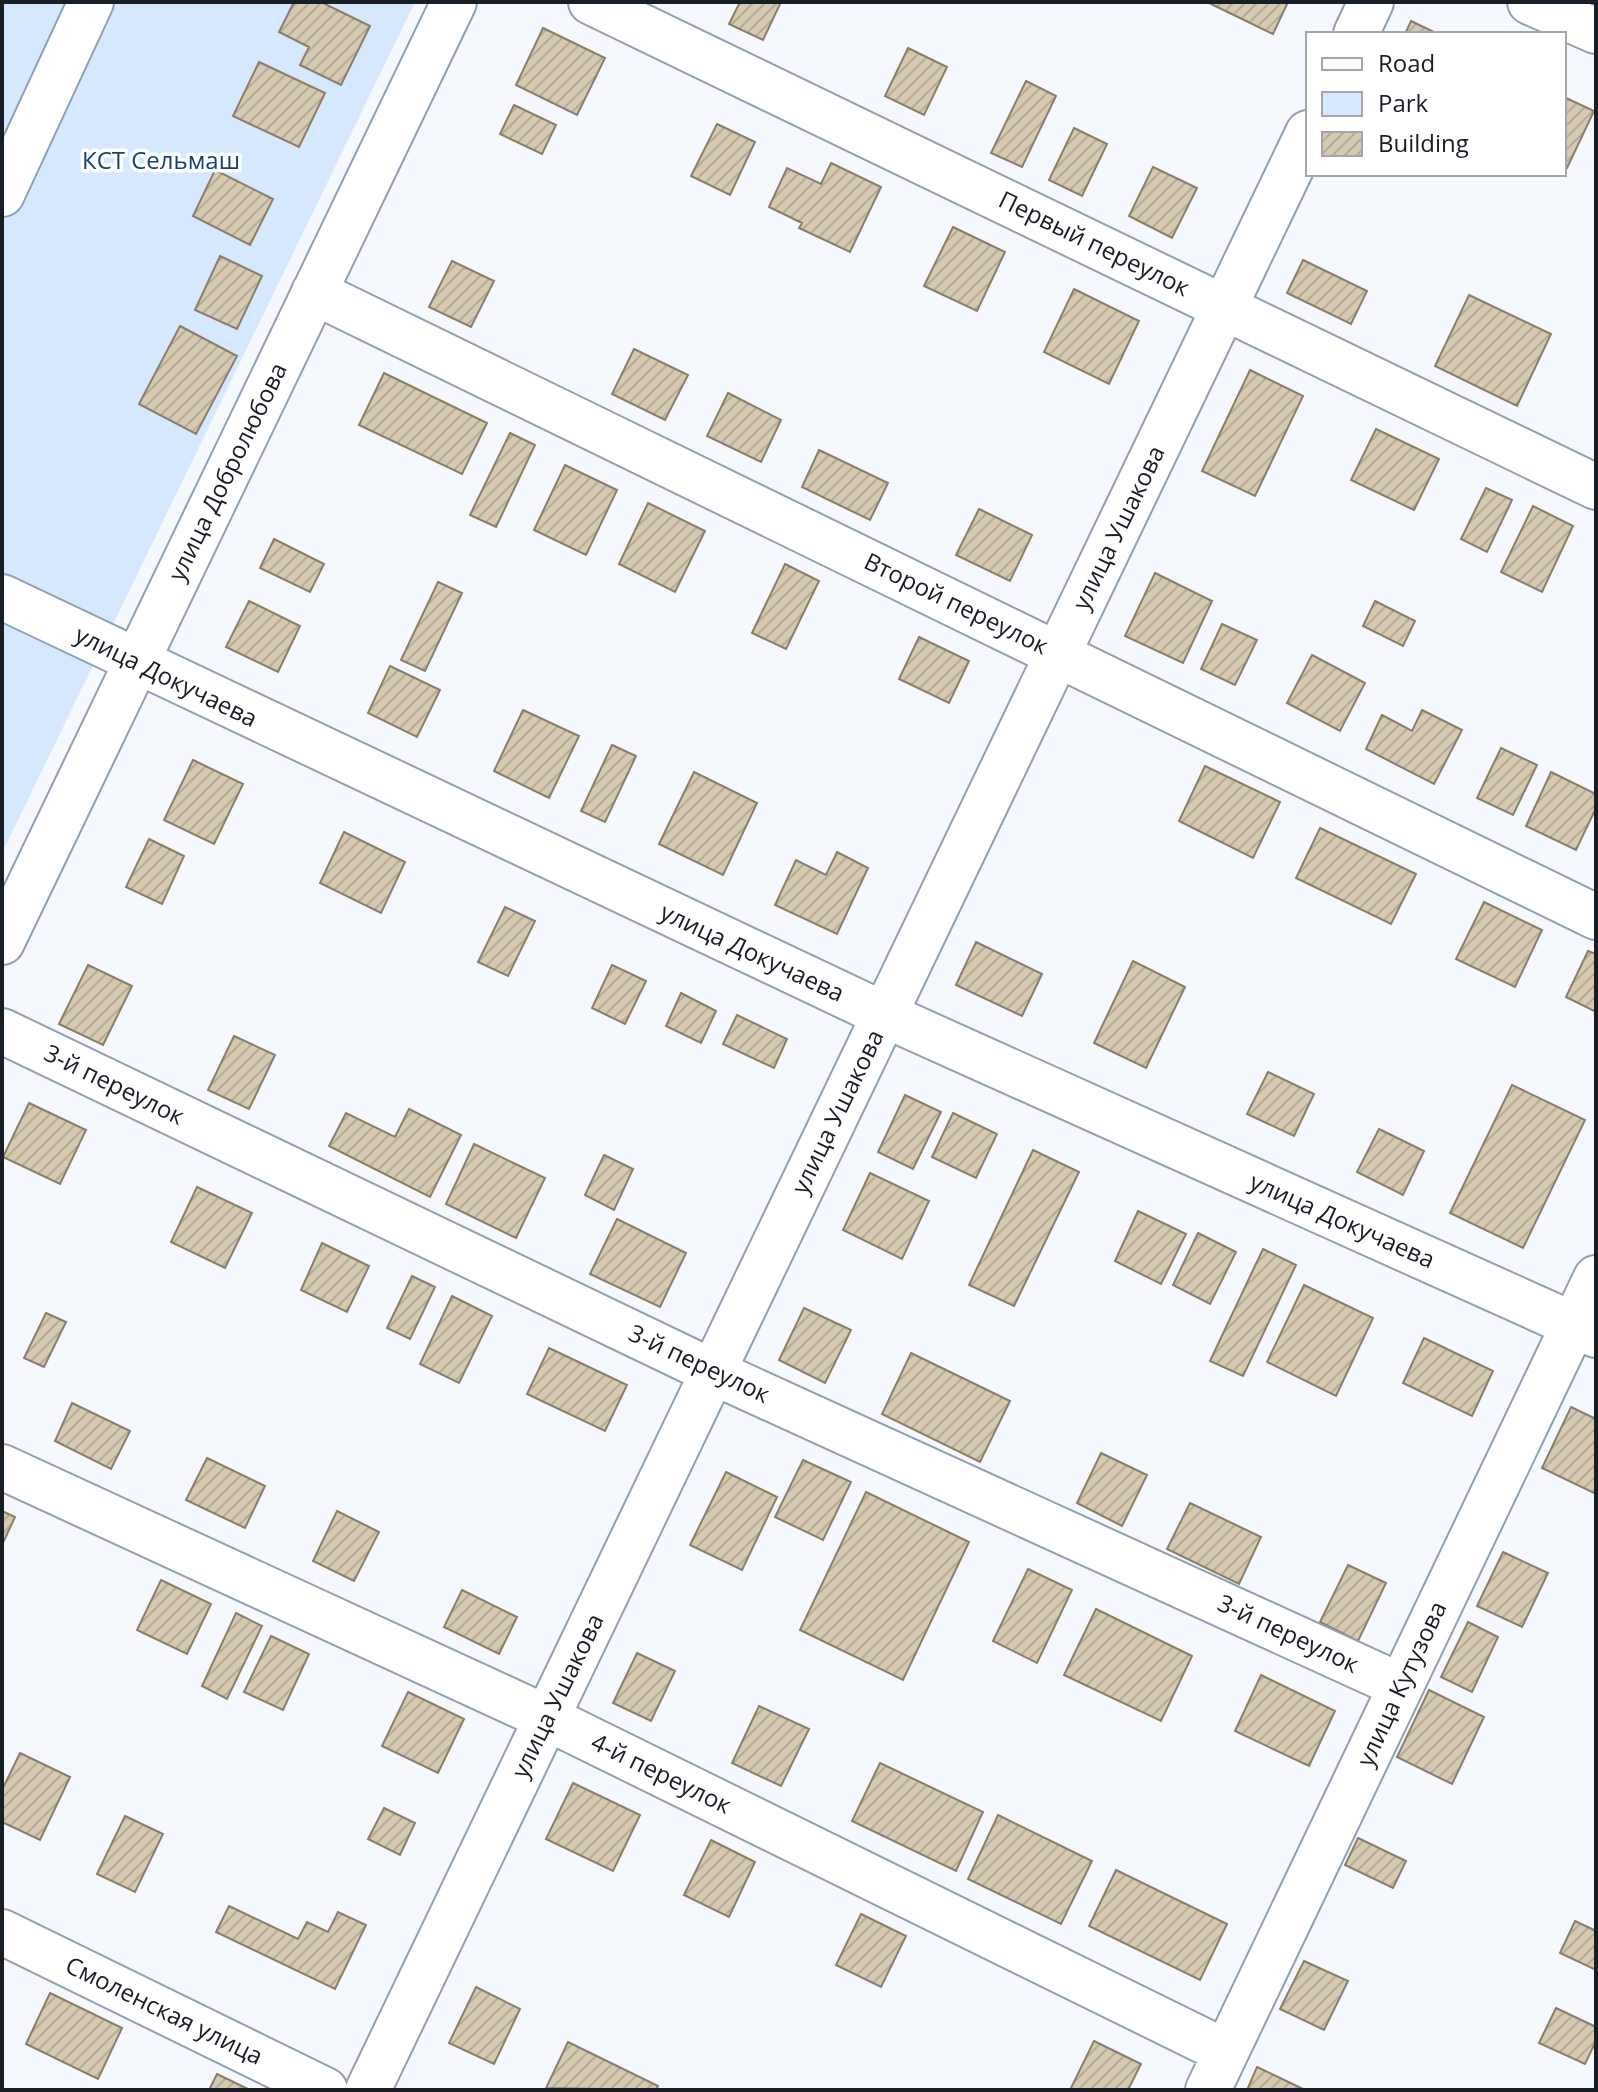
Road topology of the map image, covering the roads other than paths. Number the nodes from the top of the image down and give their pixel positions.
1 (91, 2) edge
2 (454, 2) edge
3 (591, 2) edge
4 (1371, 2) edge
5 (1530, 2) edge
6 (1596, 31) edge
7 (1357, 32) edge
8 (1306, 137) edge
9 (2, 194) edge
10 (314, 292) junction
11 (1225, 307) junction
12 (1596, 487) edge
13 (2, 597) edge
14 (1059, 654) junction
15 (136, 663) junction
16 (1596, 917) edge
17 (2, 942) edge
18 (885, 1015) junction
19 (2, 1031) edge
20 (1596, 1278) edge
21 (1585, 1330) edge
22 (713, 1372) junction
23 (2, 1467) edge
24 (1401, 1686) junction
25 (547, 1718) junction
26 (2, 1932) edge
27 (1217, 2071) edge
28 (325, 2090) edge
29 (368, 2090) edge

1 - 9 street
2 - 10 street, улица Добролюбова
3 - 11 street, Первый переулок
4 - 7 street
5 - 6 street
8 - 11 street, улица Ушакова
10 - 14 street, Второй переулок
10 - 15 street, улица Добролюбова
11 - 12 street, Первый переулок
11 - 14 street, улица Ушакова
13 - 15 street, улица Докучаева
14 - 16 street, Второй переулок
14 - 18 street, улица Ушакова
15 - 17 street, улица Добролюбова
15 - 18 street, улица Докучаева
18 - 21 street, улица Докучаева
18 - 22 street, улица Ушакова
19 - 22 street, 3-й переулок
20 - 21 street, улица Кутузова
21 - 24 street, улица Кутузова
22 - 24 street, 3-й переулок
22 - 25 street, улица Ушакова
23 - 25 street, 4-й переулок
24 - 27 street, улица Кутузова
25 - 27 street, 4-й переулок
25 - 29 street, улица Ушакова
26 - 28 street, Смоленская улица

